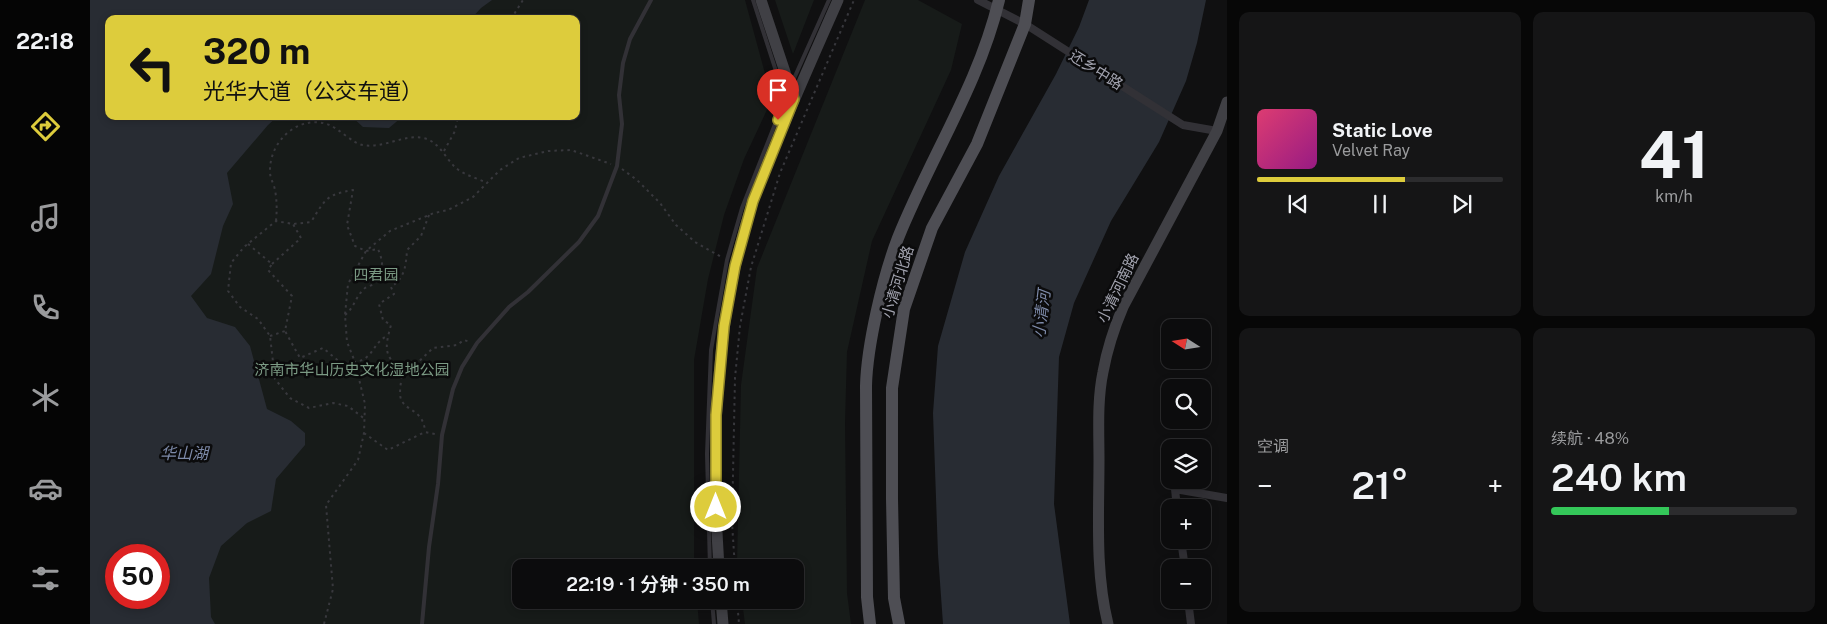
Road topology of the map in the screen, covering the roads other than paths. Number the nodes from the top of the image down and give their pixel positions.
1 (651, 0) edge
2 (753, 0) edge
3 (761, 0) edge
4 (829, 0) edge
5 (838, 0) edge
6 (978, 0) edge
7 (1029, 0) edge
8 (997, 5) edge
9 (1026, 24) junction
10 (790, 88) junction
11 (790, 99) junction
12 (1227, 102) edge
13 (1217, 131) junction
14 (1227, 498) edge
15 (1176, 499) edge
16 (710, 559) edge
17 (719, 559) edge
18 (713, 609) edge
19 (722, 609) edge
20 (1189, 609) edge
21 (422, 624) edge
22 (714, 624) edge
23 (723, 624) edge
24 (870, 624) edge
25 (899, 624) edge
26 (1108, 624) edge
27 (1191, 624) edge

1 - 21 lane
2 - 11 lane
3 - 10 main road
4 - 10 lane
5 - 11 main road
6 - 8 street, 还乡中路
7 - 9 main road, 小清河北路
8 - 9 street, 还乡中路
8 - 24 main road, 小清河北路
9 - 13 street, 还乡中路
9 - 25 main road, 小清河北路
10 - 11 main road
11 - 16 lane
11 - 17 main road
12 - 13 main road, 小清河南路
13 - 26 main road, 小清河南路
14 - 15 street
18 - 22 lane
19 - 23 main road
20 - 27 street

